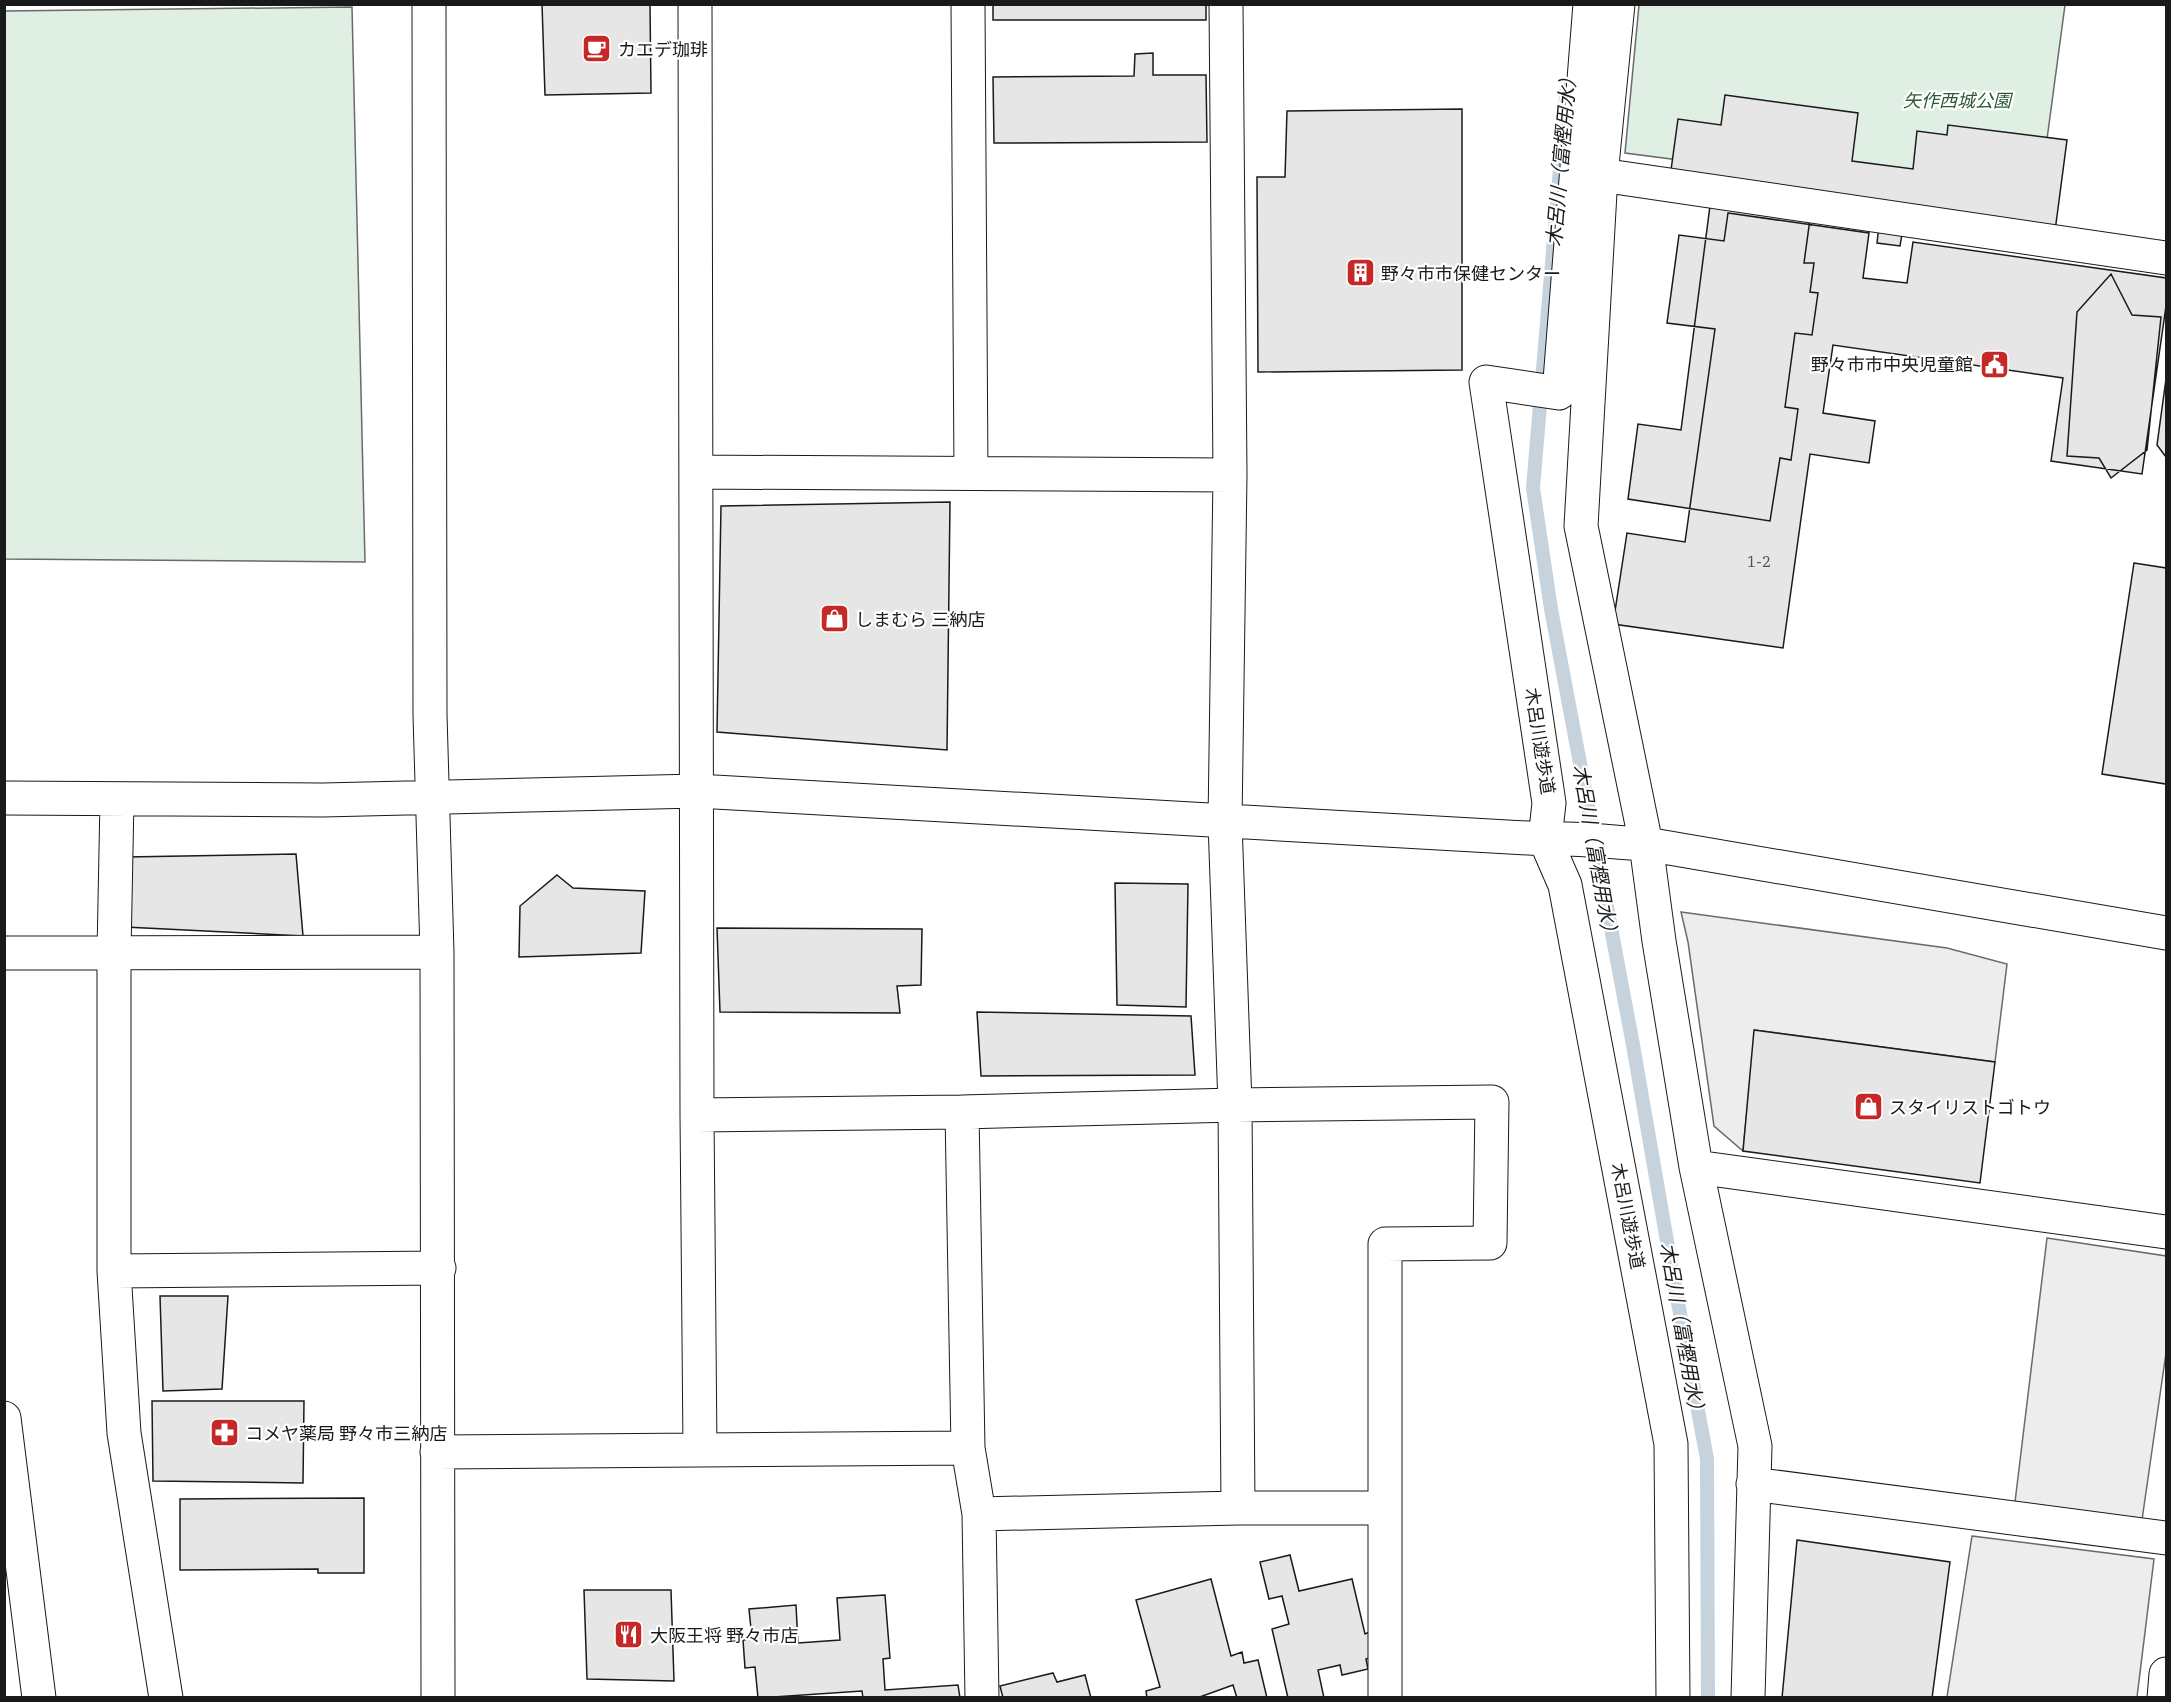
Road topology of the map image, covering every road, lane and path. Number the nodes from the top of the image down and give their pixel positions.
1 (429, 4) edge
2 (695, 4) edge
3 (968, 4) edge
4 (1226, 4) edge
5 (1590, 4) edge
6 (1618, 4) edge
7 (1601, 175) junction
8 (2166, 258) edge
9 (696, 472) junction
10 (971, 472) junction
11 (1230, 475) junction
12 (697, 791) junction
13 (432, 797) junction
14 (4, 798) edge
15 (117, 799) junction
16 (1225, 822) junction
17 (1554, 838) junction
18 (1646, 844) junction
19 (2166, 933) edge
20 (437, 952) junction
21 (4, 953) edge
22 (114, 953) junction
23 (1235, 1105) junction
24 (962, 1112) junction
25 (697, 1115) junction
26 (1696, 1167) junction
27 (2166, 1232) edge
28 (439, 1268) junction
29 (114, 1271) junction
30 (4, 1418) edge
31 (968, 1448) junction
32 (700, 1449) junction
33 (437, 1452) junction
34 (1753, 1484) junction
35 (1238, 1508) junction
36 (1385, 1508) junction
37 (979, 1514) junction
38 (2166, 1539) edge
39 (2166, 1674) edge
40 (39, 1698) edge
41 (166, 1698) edge
42 (438, 1698) edge
43 (982, 1698) edge
44 (1385, 1698) edge
45 (1673, 1698) edge
46 (1748, 1698) edge
47 (2164, 1698) edge

1 - 13 street
2 - 9 street
3 - 10 street
4 - 11 street
5 - 17 street, 木呂川遊歩道
6 - 7 street
7 - 8 street
7 - 18 street
9 - 10 street
9 - 12 street
10 - 11 street
11 - 16 street
12 - 13 street
12 - 16 street
12 - 25 street
13 - 15 street
13 - 20 street
14 - 15 street
15 - 22 street
16 - 17 street
16 - 23 street
17 - 18 street
17 - 45 street, 木呂川遊歩道
18 - 19 street
18 - 26 street
20 - 22 street
20 - 28 street
21 - 22 street
22 - 29 street
23 - 24 street
23 - 35 street
23 - 36 street
24 - 25 street
24 - 31 street
25 - 32 street
26 - 27 street
26 - 34 street
28 - 29 street
28 - 33 street
29 - 41 street
30 - 40 street
31 - 32 street
31 - 37 street
32 - 33 street
33 - 42 street
34 - 38 street
34 - 46 street
35 - 36 street
35 - 37 street
36 - 44 street
37 - 43 street
39 - 47 street

